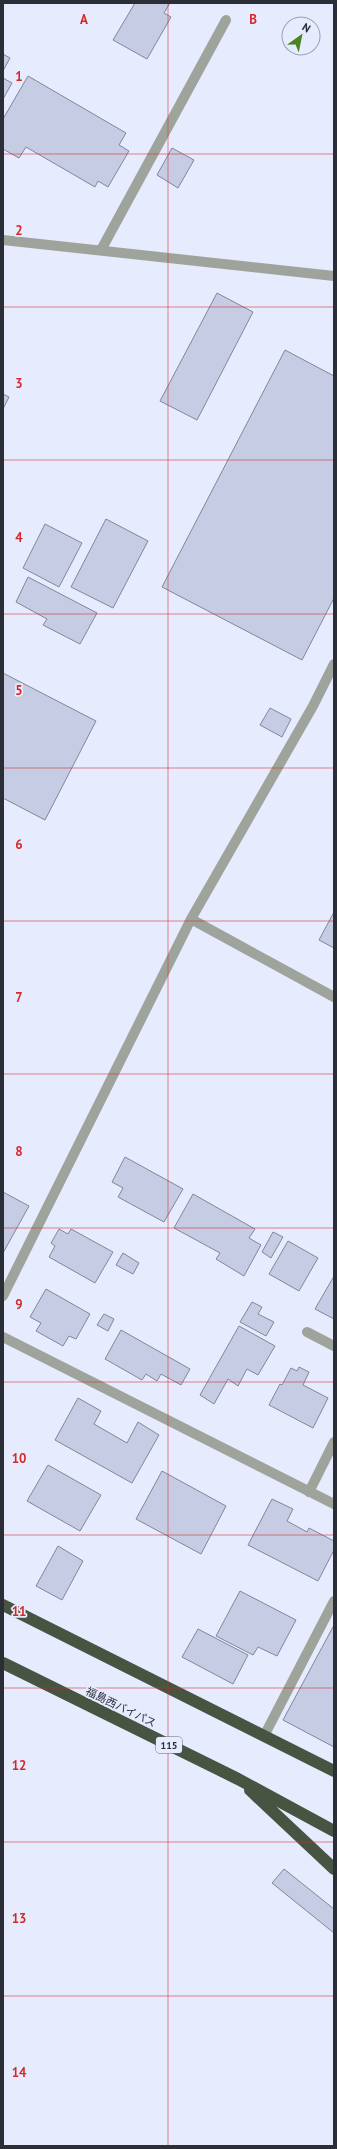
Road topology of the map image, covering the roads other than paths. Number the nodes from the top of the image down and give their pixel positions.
1 (226, 20) dead end
2 (3, 240) edge
3 (101, 250) junction
4 (334, 276) edge
5 (334, 664) edge
6 (191, 920) junction
7 (334, 997) edge
8 (3, 1296) edge
9 (307, 1332) dead end
10 (3, 1337) edge
11 (334, 1346) edge
12 (334, 1442) edge
13 (309, 1492) junction
14 (334, 1504) edge
15 (334, 1601) edge
16 (3, 1605) edge
17 (3, 1663) edge
18 (264, 1736) junction
19 (334, 1771) edge
20 (238, 1779) junction
21 (334, 1831) edge
22 (334, 1869) edge

1 - 3 street
2 - 3 street
3 - 4 street
5 - 6 street
6 - 7 street
6 - 8 street
9 - 11 street
10 - 13 street
12 - 13 street
13 - 14 street
15 - 18 street
16 - 18 highway
17 - 20 highway, 福島西バイパス / 115
18 - 19 highway
20 - 21 highway, 福島西バイパス / 115
20 - 22 highway

